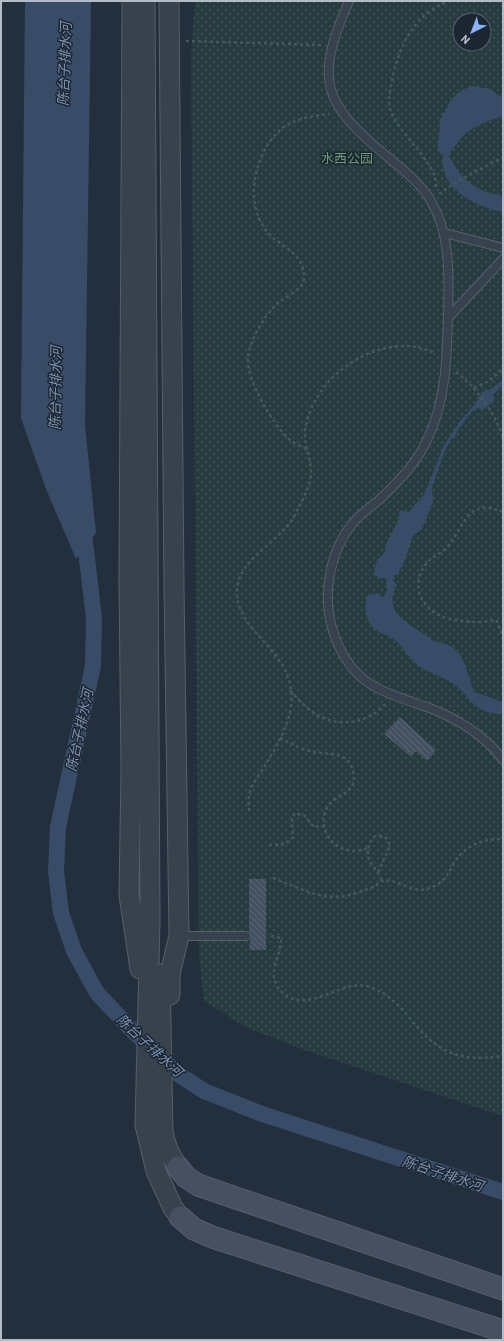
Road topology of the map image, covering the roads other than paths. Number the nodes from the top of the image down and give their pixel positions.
1 (132, 1) edge
2 (145, 1) edge
3 (153, 1) edge
4 (170, 1) edge
5 (349, 1) edge
6 (445, 234) junction
7 (503, 248) edge
8 (503, 259) edge
9 (448, 318) junction
10 (503, 760) edge
11 (179, 936) junction
12 (246, 936) dead end
13 (154, 997) junction
14 (154, 1085) junction
15 (154, 1128) junction
16 (178, 1167) joint
17 (180, 1218) joint
18 (503, 1289) edge
19 (503, 1331) edge

1 - 13 street
2 - 13 street
3 - 13 street
4 - 11 street
5 - 6 lane
6 - 7 lane
6 - 9 lane
8 - 9 lane
9 - 10 lane
11 - 12 lane
11 - 13 street
13 - 14 street
13 - 14 street
14 - 15 street
14 - 15 street
15 - 16 street
15 - 17 street
16 - 18 main road
17 - 19 main road

